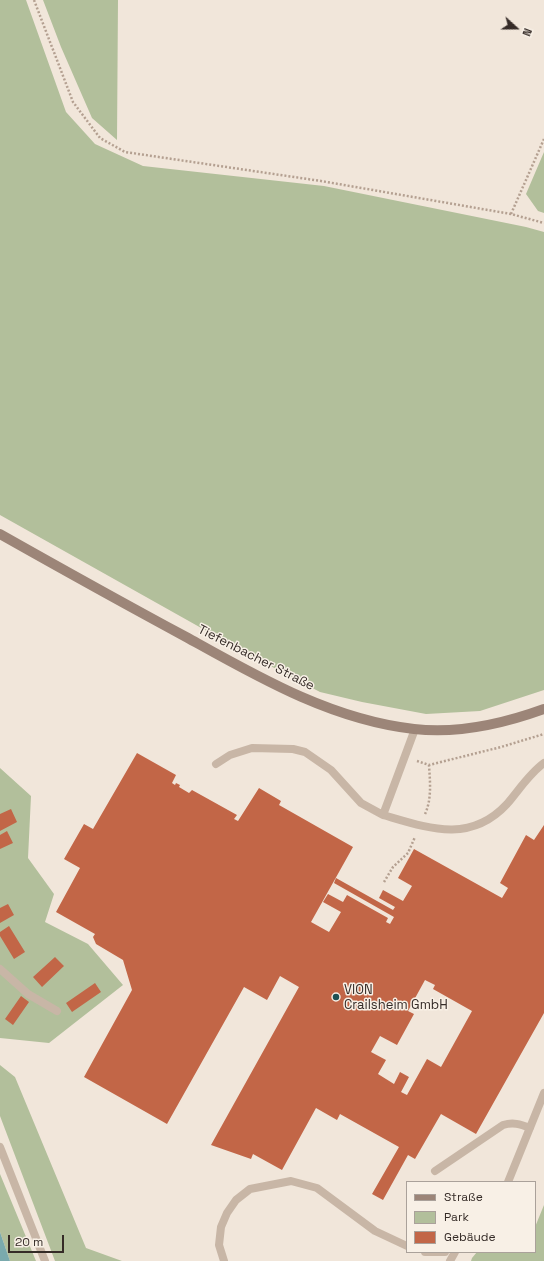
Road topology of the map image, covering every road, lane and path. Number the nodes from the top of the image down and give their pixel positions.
1 (34, 0) edge
2 (544, 139) edge
3 (511, 214) junction
4 (544, 223) edge
5 (0, 534) edge
6 (544, 708) edge
7 (415, 729) junction
8 (544, 734) edge
9 (405, 757) junction
10 (544, 763) edge
11 (216, 764) dead end
12 (429, 765) junction
13 (430, 785) dead end
14 (383, 815) junction
15 (0, 969) edge
16 (57, 1011) dead end
17 (544, 1093) edge
18 (530, 1128) junction
19 (0, 1147) edge
20 (435, 1171) dead end
21 (508, 1181) edge
22 (406, 1246) edge
23 (45, 1261) edge
24 (224, 1261) edge

1 - 3 path
2 - 3 path
3 - 4 path
5 - 7 main road, Tiefenbacher Straße
6 - 7 main road, Tiefenbacher Straße
7 - 9 lane
8 - 12 path
9 - 12 path
9 - 14 lane
10 - 14 lane
11 - 14 lane
12 - 13 path
15 - 16 lane
17 - 18 lane
18 - 20 lane
18 - 21 lane
19 - 23 lane
22 - 24 lane

